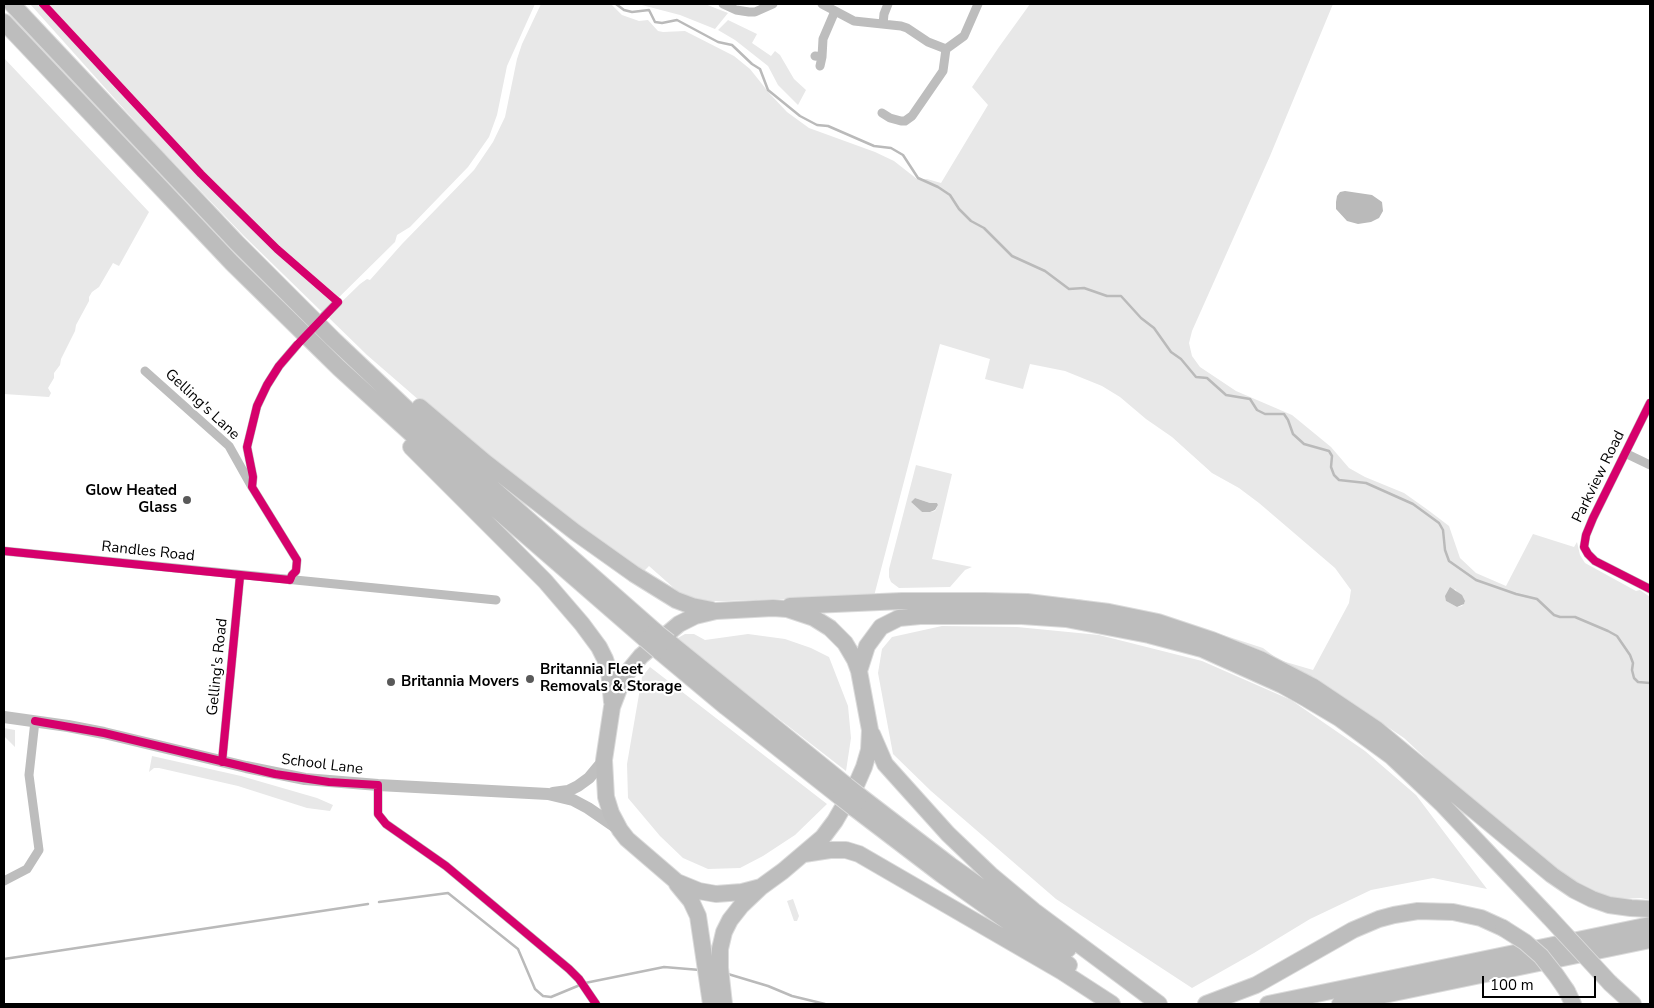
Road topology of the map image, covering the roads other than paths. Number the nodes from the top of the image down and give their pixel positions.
1 (12, 4) edge
2 (723, 4) edge
3 (773, 4) edge
4 (822, 4) edge
5 (888, 4) edge
6 (978, 4) edge
7 (835, 11) junction
8 (4, 22) edge
9 (883, 24) junction
10 (946, 49) junction
11 (819, 60) dead end
12 (881, 112) dead end
13 (338, 302) dead end
14 (324, 316) dead end
15 (334, 340) junction
16 (297, 345) dead end
17 (339, 368) junction
18 (145, 371) dead end
19 (1650, 403) edge
20 (247, 447) junction
21 (232, 452) junction
22 (1625, 453) junction
23 (1650, 466) edge
24 (252, 488) junction
25 (4, 551) edge
26 (240, 576) junction
27 (290, 580) junction
28 (1650, 589) edge
29 (496, 600) dead end
30 (773, 608) junction
31 (716, 611) junction
32 (650, 635) junction
33 (859, 671) junction
34 (612, 707) junction
35 (4, 717) edge
36 (36, 721) junction
37 (870, 730) junction
38 (604, 760) junction
39 (222, 762) junction
40 (378, 786) junction
41 (548, 794) junction
42 (857, 802) junction
43 (620, 830) junction
44 (804, 854) junction
45 (671, 878) junction
46 (4, 882) edge
47 (761, 887) junction
48 (1650, 909) edge
49 (1650, 925) edge
50 (1650, 940) edge
51 (714, 972) junction
52 (1570, 998) edge
53 (596, 1004) edge
54 (711, 1004) edge
55 (724, 1004) edge
56 (1112, 1004) edge
57 (1123, 1004) edge
58 (1154, 1004) edge
59 (1206, 1004) edge
60 (1268, 1004) edge
61 (1340, 1004) edge
62 (1633, 1004) edge

1 - 15 highway
2 - 3 street
4 - 7 street
5 - 9 street
6 - 10 street
7 - 9 street
7 - 11 street
8 - 17 highway
9 - 10 street
10 - 12 street
13 - 14 street
15 - 31 highway
15 - 32 highway
16 - 20 street, Gelling's Lane
17 - 32 highway
17 - 34 highway
18 - 21 street, Gelling's Lane
19 - 22 street, Parkview Road
20 - 21 street
20 - 24 street, Gelling's Lane
21 - 24 street, Gelling's Lane
22 - 23 street
22 - 28 street, Parkview Road
24 - 27 street, Gelling's Lane
25 - 26 street, Randles Road
26 - 27 street, Randles Road
26 - 39 street, Gelling's Road
27 - 29 street, Randles Road
30 - 31 highway
30 - 33 highway
30 - 48 highway
31 - 34 highway
32 - 42 highway, bridge
33 - 37 highway
33 - 62 highway, bridge
34 - 38 highway
35 - 36 main road, School Lane
36 - 39 main road, School Lane
36 - 46 street
37 - 44 highway
37 - 58 highway
38 - 41 main road, School Lane
38 - 43 highway
39 - 40 main road, School Lane
40 - 41 main road, School Lane
40 - 53 street, School Lane
41 - 43 main road, School Lane
42 - 57 highway
42 - 58 highway
43 - 45 highway
44 - 47 highway
44 - 56 highway
45 - 47 highway
45 - 51 highway
47 - 51 highway
49 - 60 highway
50 - 61 highway
51 - 54 highway
51 - 55 highway
52 - 59 highway, bridge

